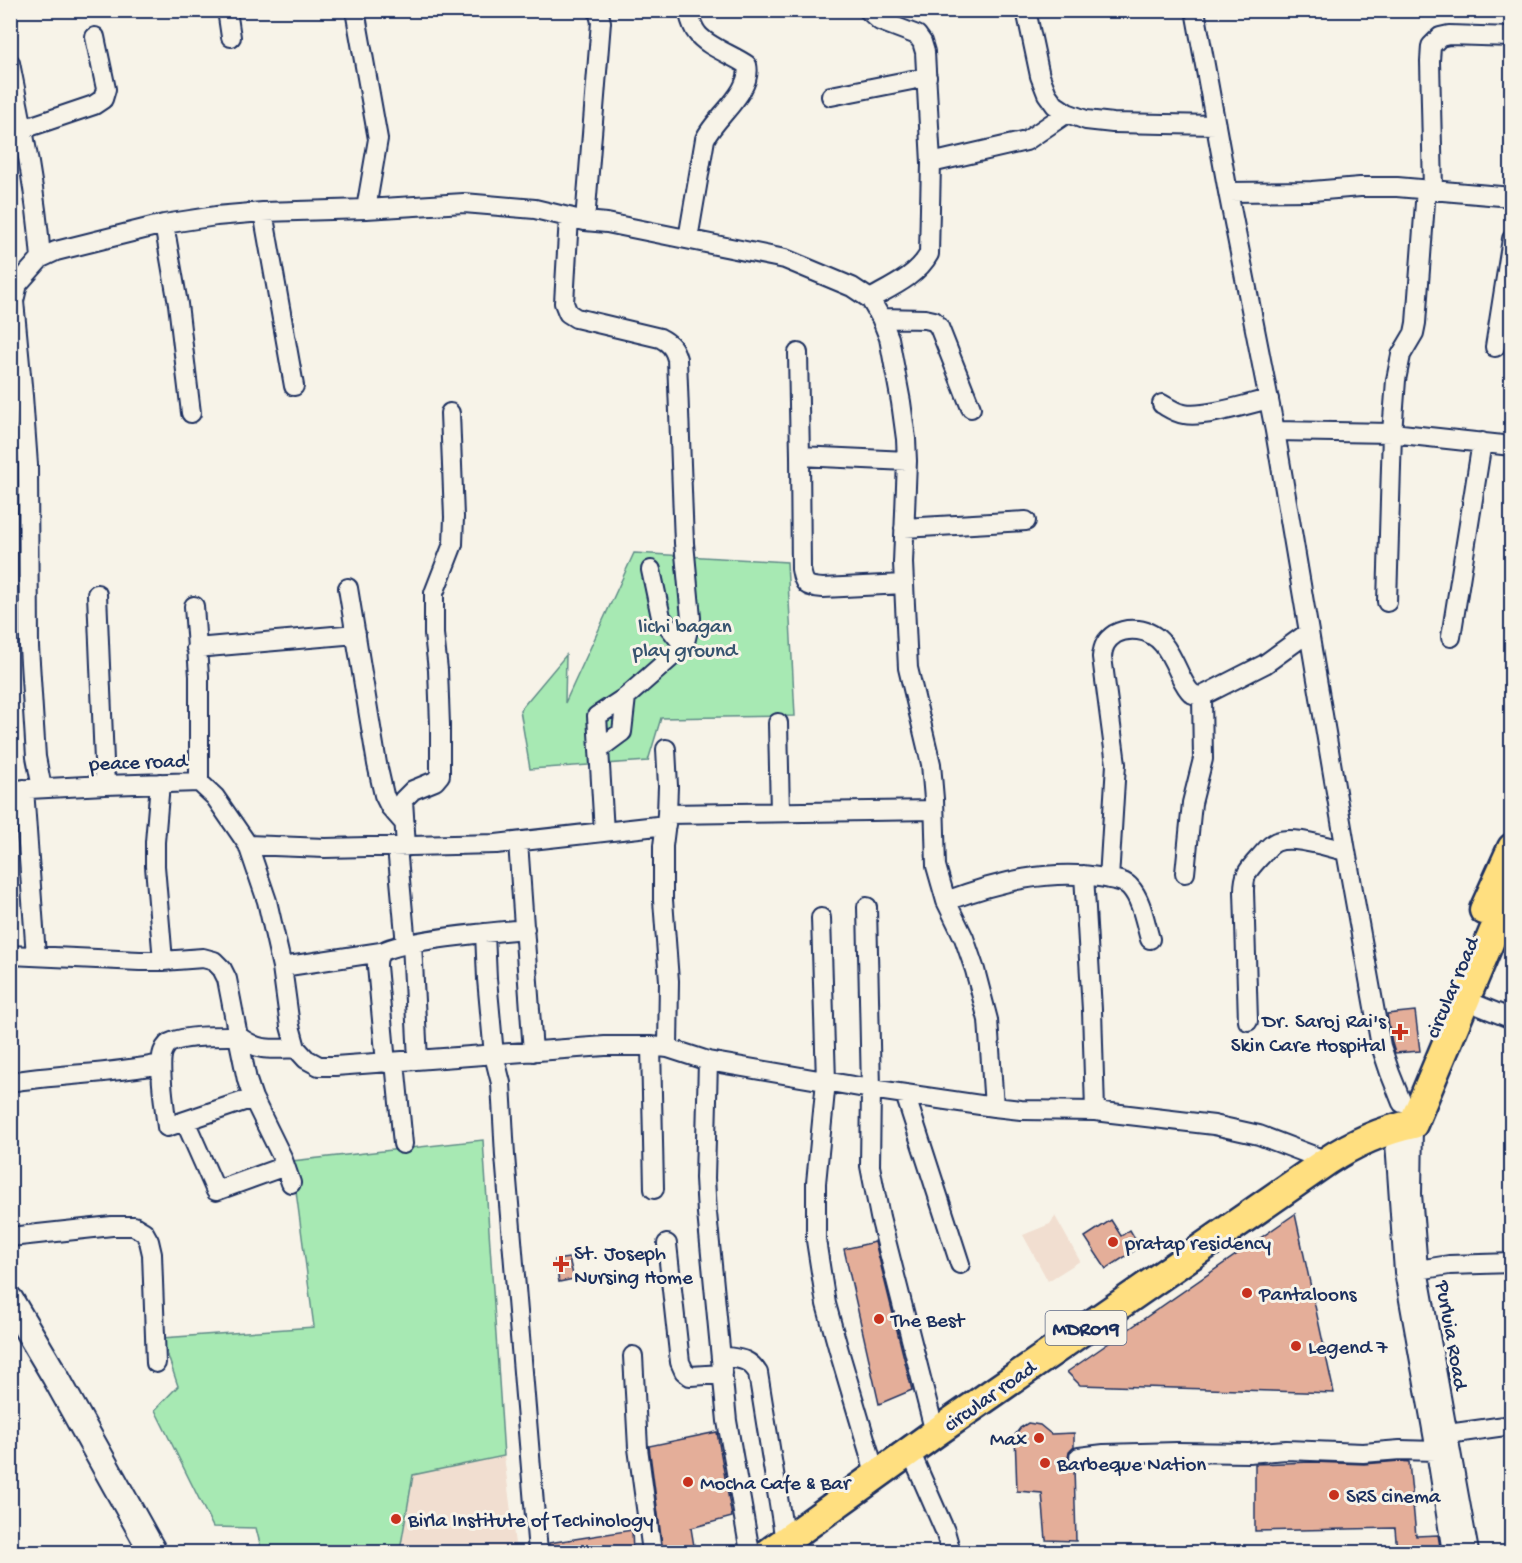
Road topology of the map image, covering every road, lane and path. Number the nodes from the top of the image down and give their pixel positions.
1 (228, 10) edge
2 (355, 10) edge
3 (598, 10) edge
4 (688, 10) edge
5 (868, 10) edge
6 (1026, 10) edge
7 (1195, 10) edge
8 (95, 37) dead end
9 (231, 37) dead end
10 (1512, 38) edge
11 (10, 63) edge
12 (927, 77) junction
13 (831, 96) dead end
14 (1067, 113) junction
15 (1216, 124) junction
16 (22, 129) junction
17 (931, 163) junction
18 (1430, 190) junction
19 (1228, 192) junction
20 (1512, 197) edge
21 (366, 209) junction
22 (263, 212) junction
23 (577, 219) junction
24 (164, 224) junction
25 (688, 239) junction
26 (1512, 239) edge
27 (41, 258) junction
28 (870, 299) junction
29 (881, 318) junction
30 (1495, 347) dead end
31 (798, 353) dead end
32 (15, 358) edge
33 (294, 386) dead end
34 (1269, 399) junction
35 (1162, 404) dead end
36 (971, 408) dead end
37 (191, 413) dead end
38 (450, 413) dead end
39 (17, 422) edge
40 (1275, 431) junction
41 (1392, 433) junction
42 (1482, 442) junction
43 (1512, 446) edge
44 (800, 456) junction
45 (907, 461) junction
46 (1026, 521) dead end
47 (904, 528) junction
48 (651, 570) dead end
49 (904, 584) junction
50 (348, 588) dead end
51 (97, 594) dead end
52 (1388, 602) dead end
53 (194, 606) dead end
54 (1309, 632) junction
55 (356, 634) junction
56 (1450, 637) dead end
57 (684, 646) junction
58 (196, 648) junction
59 (1202, 696) junction
60 (626, 698) junction
61 (778, 723) dead end
62 (599, 749) junction
63 (666, 749) dead end
64 (199, 782) junction
65 (160, 783) junction
66 (105, 784) junction
67 (42, 788) junction
68 (17, 789) edge
69 (934, 810) junction
70 (780, 812) junction
71 (666, 819) junction
72 (405, 824) junction
73 (604, 832) junction
74 (518, 842) junction
75 (248, 846) junction
76 (402, 847) junction
77 (1512, 848) edge
78 (1346, 851) junction
79 (1185, 873) dead end
80 (1084, 875) junction
81 (1109, 879) junction
82 (1512, 892) edge
83 (946, 901) junction
84 (867, 907) dead end
85 (821, 918) dead end
86 (525, 929) junction
87 (485, 933) junction
88 (1502, 935) edge
89 (1150, 939) dead end
90 (409, 944) junction
91 (381, 952) junction
92 (10, 956) edge
93 (36, 956) junction
94 (163, 962) junction
95 (282, 967) junction
96 (1465, 1000) junction
97 (1512, 1019) edge
98 (1248, 1021) dead end
99 (238, 1036) junction
100 (659, 1047) junction
101 (296, 1048) junction
102 (533, 1052) junction
103 (494, 1055) junction
104 (418, 1060) junction
105 (708, 1061) junction
106 (391, 1062) junction
107 (161, 1064) junction
108 (826, 1081) junction
109 (10, 1082) edge
110 (871, 1089) junction
111 (905, 1094) junction
112 (253, 1098) junction
113 (994, 1107) junction
114 (1095, 1112) junction
115 (1403, 1118) junction
116 (185, 1121) junction
117 (403, 1144) dead end
118 (1327, 1161) junction
119 (654, 1189) dead end
120 (10, 1237) edge
121 (667, 1244) dead end
122 (1512, 1263) edge
123 (960, 1264) dead end
124 (1411, 1271) junction
125 (10, 1299) edge
126 (633, 1356) dead end
127 (156, 1363) dead end
128 (722, 1365) junction
129 (1512, 1425) edge
130 (935, 1433) junction
131 (1448, 1434) junction
132 (518, 1437) dead end
133 (910, 1451) junction
134 (1436, 1451) junction
135 (1079, 1457) dead end
136 (875, 1476) junction
137 (777, 1547) edge
138 (153, 1552) edge
139 (532, 1552) edge
140 (538, 1552) edge
141 (652, 1552) edge
142 (750, 1552) edge
143 (951, 1552) edge
144 (1452, 1552) edge
145 (1470, 1552) edge

1 - 9 street
2 - 21 street
3 - 23 street
4 - 25 street
5 - 12 street
6 - 14 street
7 - 15 street, Purluia Road
8 - 16 street
10 - 18 street
11 - 16 street
12 - 13 street
12 - 17 street
14 - 15 street
14 - 17 street
15 - 19 street, Purluia Road
16 - 27 street
17 - 28 street
18 - 19 street
18 - 20 street
18 - 41 street
19 - 34 street, Purluia Road
21 - 22 street
21 - 23 street
22 - 24 street
22 - 33 street
23 - 25 street
23 - 57 street
24 - 27 street
24 - 37 street
25 - 28 street
26 - 30 street
27 - 32 street
28 - 29 street
29 - 36 street
29 - 45 street
31 - 44 street
32 - 39 street
34 - 35 street
34 - 40 street, Purluia Road
38 - 72 street
39 - 67 street
40 - 41 street
40 - 54 street, Purluia Road
41 - 42 street
41 - 52 street
42 - 43 street
42 - 56 street
44 - 45 street
44 - 49 street
45 - 47 street
46 - 47 street
47 - 49 street
48 - 57 street
49 - 69 street
50 - 55 street
51 - 66 street
53 - 58 street, peace road
54 - 59 street
54 - 78 street, Purluia Road
55 - 58 street
55 - 72 street
57 - 60 street
58 - 64 street, peace road
59 - 79 street
59 - 81 street
60 - 62 street
60 - 62 street
61 - 70 street
62 - 73 street
63 - 71 street
64 - 65 street, peace road
64 - 75 street
65 - 66 street, peace road
65 - 94 street
66 - 67 street, peace road
67 - 68 street, peace road
68 - 93 street
69 - 70 street
69 - 83 street
70 - 71 street
71 - 73 street
71 - 100 street
72 - 76 street
73 - 74 street
74 - 76 street
74 - 86 street
75 - 76 street
75 - 95 street
76 - 90 street
77 - 115 main road, circular road
78 - 98 street
78 - 115 street, Purluia Road
80 - 81 street
80 - 83 street
80 - 114 street
81 - 89 street
82 - 88 main road, circular road
83 - 113 street
84 - 110 street
85 - 108 street
86 - 87 street
86 - 102 street
87 - 90 street
87 - 103 street
88 - 96 main road, circular road
90 - 91 street
90 - 104 street
91 - 95 street
91 - 106 street
92 - 93 street
93 - 94 street
94 - 99 street
95 - 101 street
96 - 97 street
96 - 115 main road, circular road
99 - 101 street
99 - 107 street
99 - 112 street
100 - 102 street
100 - 105 street
100 - 119 street
101 - 106 street
102 - 103 street
103 - 104 street
103 - 140 street
104 - 106 street
105 - 108 street
105 - 128 street
106 - 117 street
107 - 109 street
107 - 116 street
108 - 110 street
108 - 136 street
110 - 111 street
110 - 130 street
111 - 113 street
111 - 123 street
112 - 116 street
112 - 116 street
113 - 114 street
114 - 118 street
115 - 118 main road, circular road / MDR019
115 - 124 street, Purluia Road
118 - 130 main road, circular road / MDR019
120 - 127 street
121 - 128 street
122 - 124 street
124 - 131 street, Purluia Road
124 - 134 street, Purluia Road
125 - 138 main road
126 - 141 street
128 - 137 street
128 - 142 street
129 - 131 street
130 - 133 main road, circular road / MDR019
131 - 145 street, Purluia Road
132 - 139 street
133 - 136 main road, circular road / MDR019
133 - 143 street
134 - 135 street
134 - 144 street, Purluia Road
136 - 137 main road, circular road / MDR019

